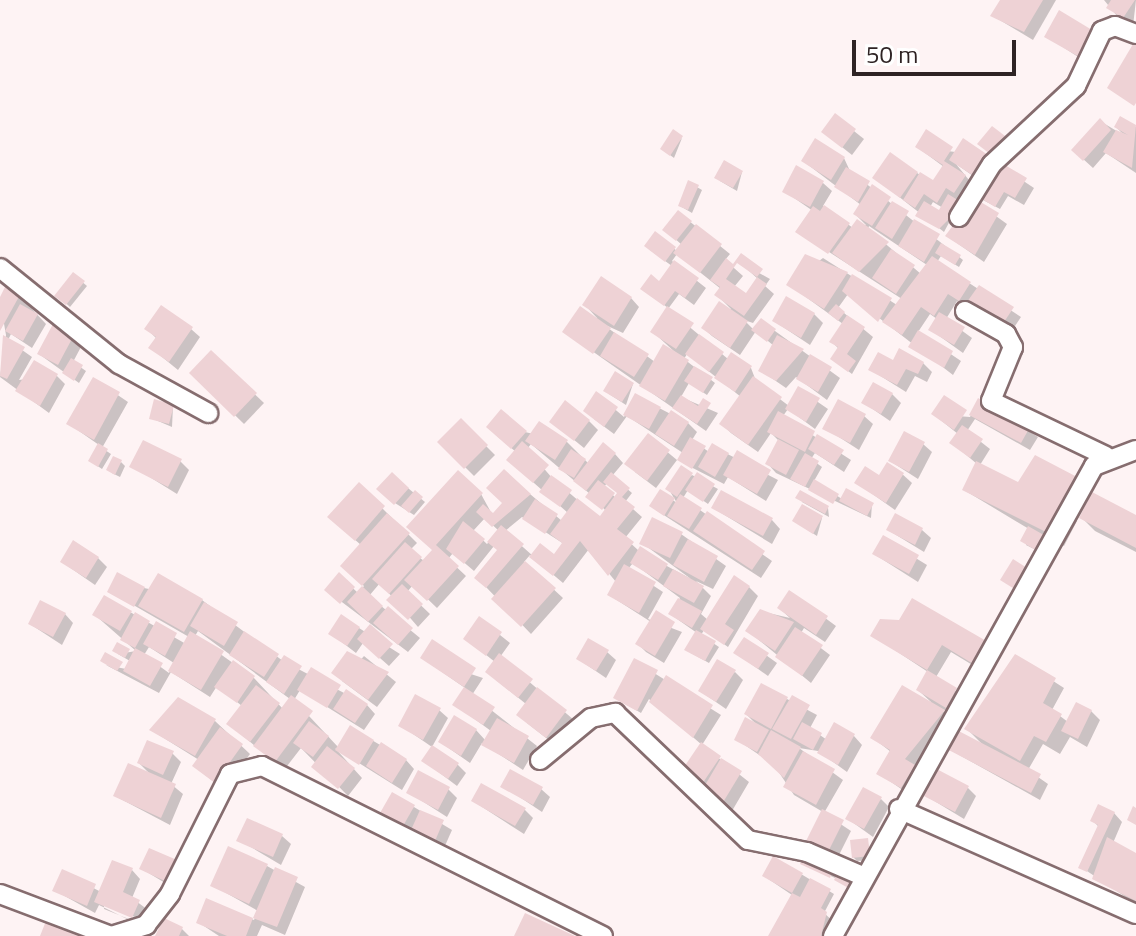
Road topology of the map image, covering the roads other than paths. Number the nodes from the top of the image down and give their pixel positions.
1 (1136, 34) edge
2 (959, 217) dead end
3 (0, 268) edge
4 (965, 311) dead end
5 (208, 413) dead end
6 (1136, 450) edge
7 (1106, 456) junction
8 (540, 760) dead end
9 (899, 809) junction
10 (865, 877) junction
11 (0, 894) edge
12 (1136, 914) edge
13 (603, 936) edge
14 (833, 936) edge

1 - 2 street
3 - 5 street
4 - 7 street
6 - 7 street
7 - 9 street
8 - 10 street
9 - 10 street
9 - 12 street
10 - 14 street
11 - 13 street

